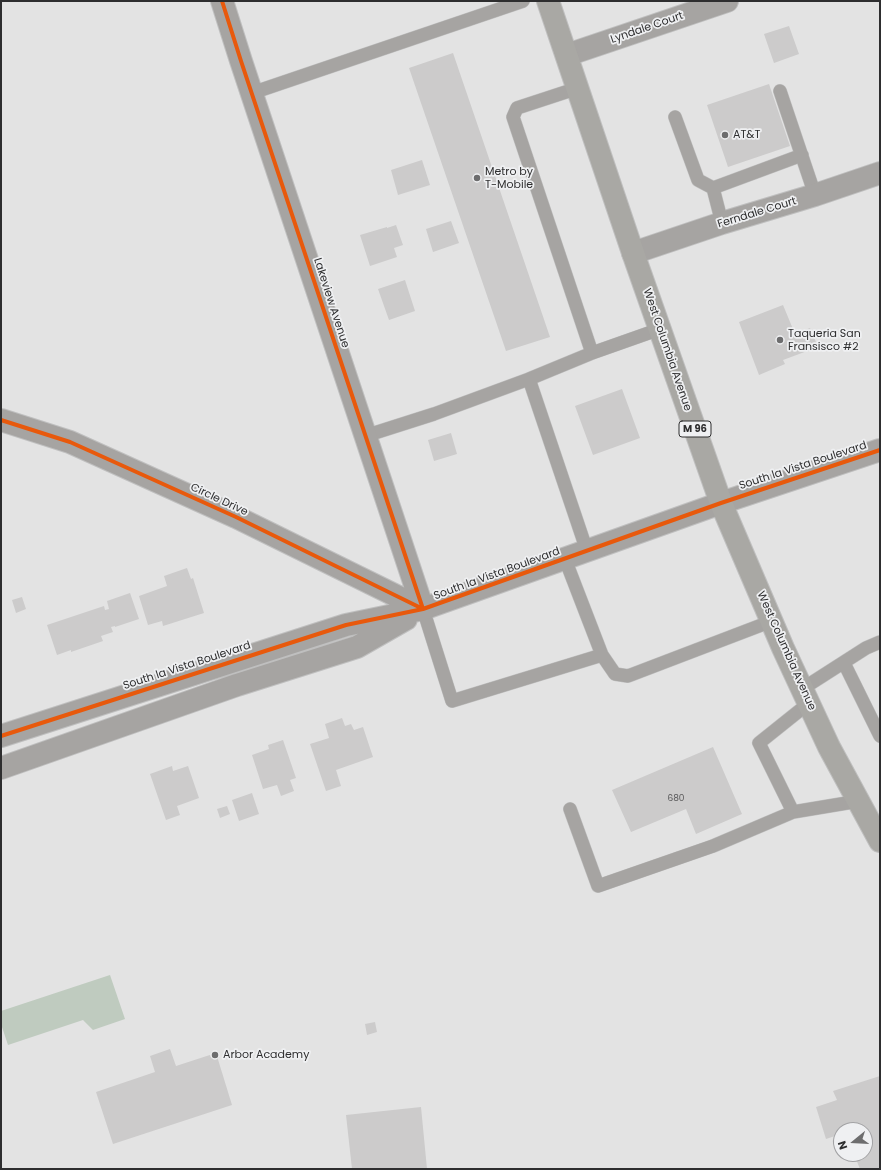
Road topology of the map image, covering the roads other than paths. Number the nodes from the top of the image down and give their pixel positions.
1 (222, 1) edge
2 (523, 1) edge
3 (548, 1) edge
4 (727, 1) edge
5 (503, 4) edge
6 (683, 8) edge
7 (567, 55) junction
8 (578, 88) junction
9 (780, 91) dead end
10 (252, 93) junction
11 (675, 117) dead end
12 (802, 155) junction
13 (880, 173) edge
14 (713, 188) junction
15 (815, 195) junction
16 (722, 223) junction
17 (633, 253) junction
18 (660, 329) junction
19 (592, 353) junction
20 (529, 379) junction
21 (1, 420) edge
22 (365, 436) junction
23 (880, 450) edge
24 (721, 503) junction
25 (587, 551) junction
26 (565, 559) junction
27 (423, 610) junction
28 (772, 621) junction
29 (880, 642) edge
30 (602, 655) junction
31 (844, 663) junction
32 (806, 696) junction
33 (1, 736) edge
34 (880, 736) edge
35 (1, 768) edge
36 (859, 802) junction
37 (570, 809) dead end
38 (793, 812) junction
39 (880, 841) edge

1 - 10 street, Lakeview Avenue
2 - 5 lane
3 - 7 main road, West Columbia Avenue / M 96
4 - 6 street, Lyndale Court
5 - 10 lane
6 - 7 street, Lyndale Court
7 - 8 main road, West Columbia Avenue / M 96
8 - 17 main road, West Columbia Avenue / M 96
8 - 19 lane
9 - 12 lane
10 - 22 street, Lakeview Avenue
11 - 14 lane
12 - 14 lane
12 - 15 lane
13 - 15 street, Ferndale Court
14 - 16 lane
15 - 16 street, Ferndale Court
16 - 17 street, Ferndale Court
17 - 18 main road, West Columbia Avenue / M 96
18 - 19 lane
18 - 24 main road, West Columbia Avenue / M 96
19 - 20 lane
20 - 22 lane
20 - 25 lane
21 - 27 street, Circle Drive
22 - 27 street, Lakeview Avenue
23 - 24 street, South la Vista Boulevard
24 - 25 street, South la Vista Boulevard
24 - 28 main road, West Columbia Avenue / M 96
25 - 26 street, South la Vista Boulevard
26 - 27 street, South la Vista Boulevard
26 - 30 lane
27 - 30 lane
27 - 33 street, South la Vista Boulevard
27 - 35 street, South la Vista Boulevard
28 - 30 lane
28 - 32 main road, West Columbia Avenue / M 96
29 - 31 lane
31 - 32 lane
31 - 34 lane
32 - 36 main road, West Columbia Avenue / M 96
32 - 38 lane
36 - 38 lane
36 - 39 main road, West Columbia Avenue / M 96
37 - 38 lane

